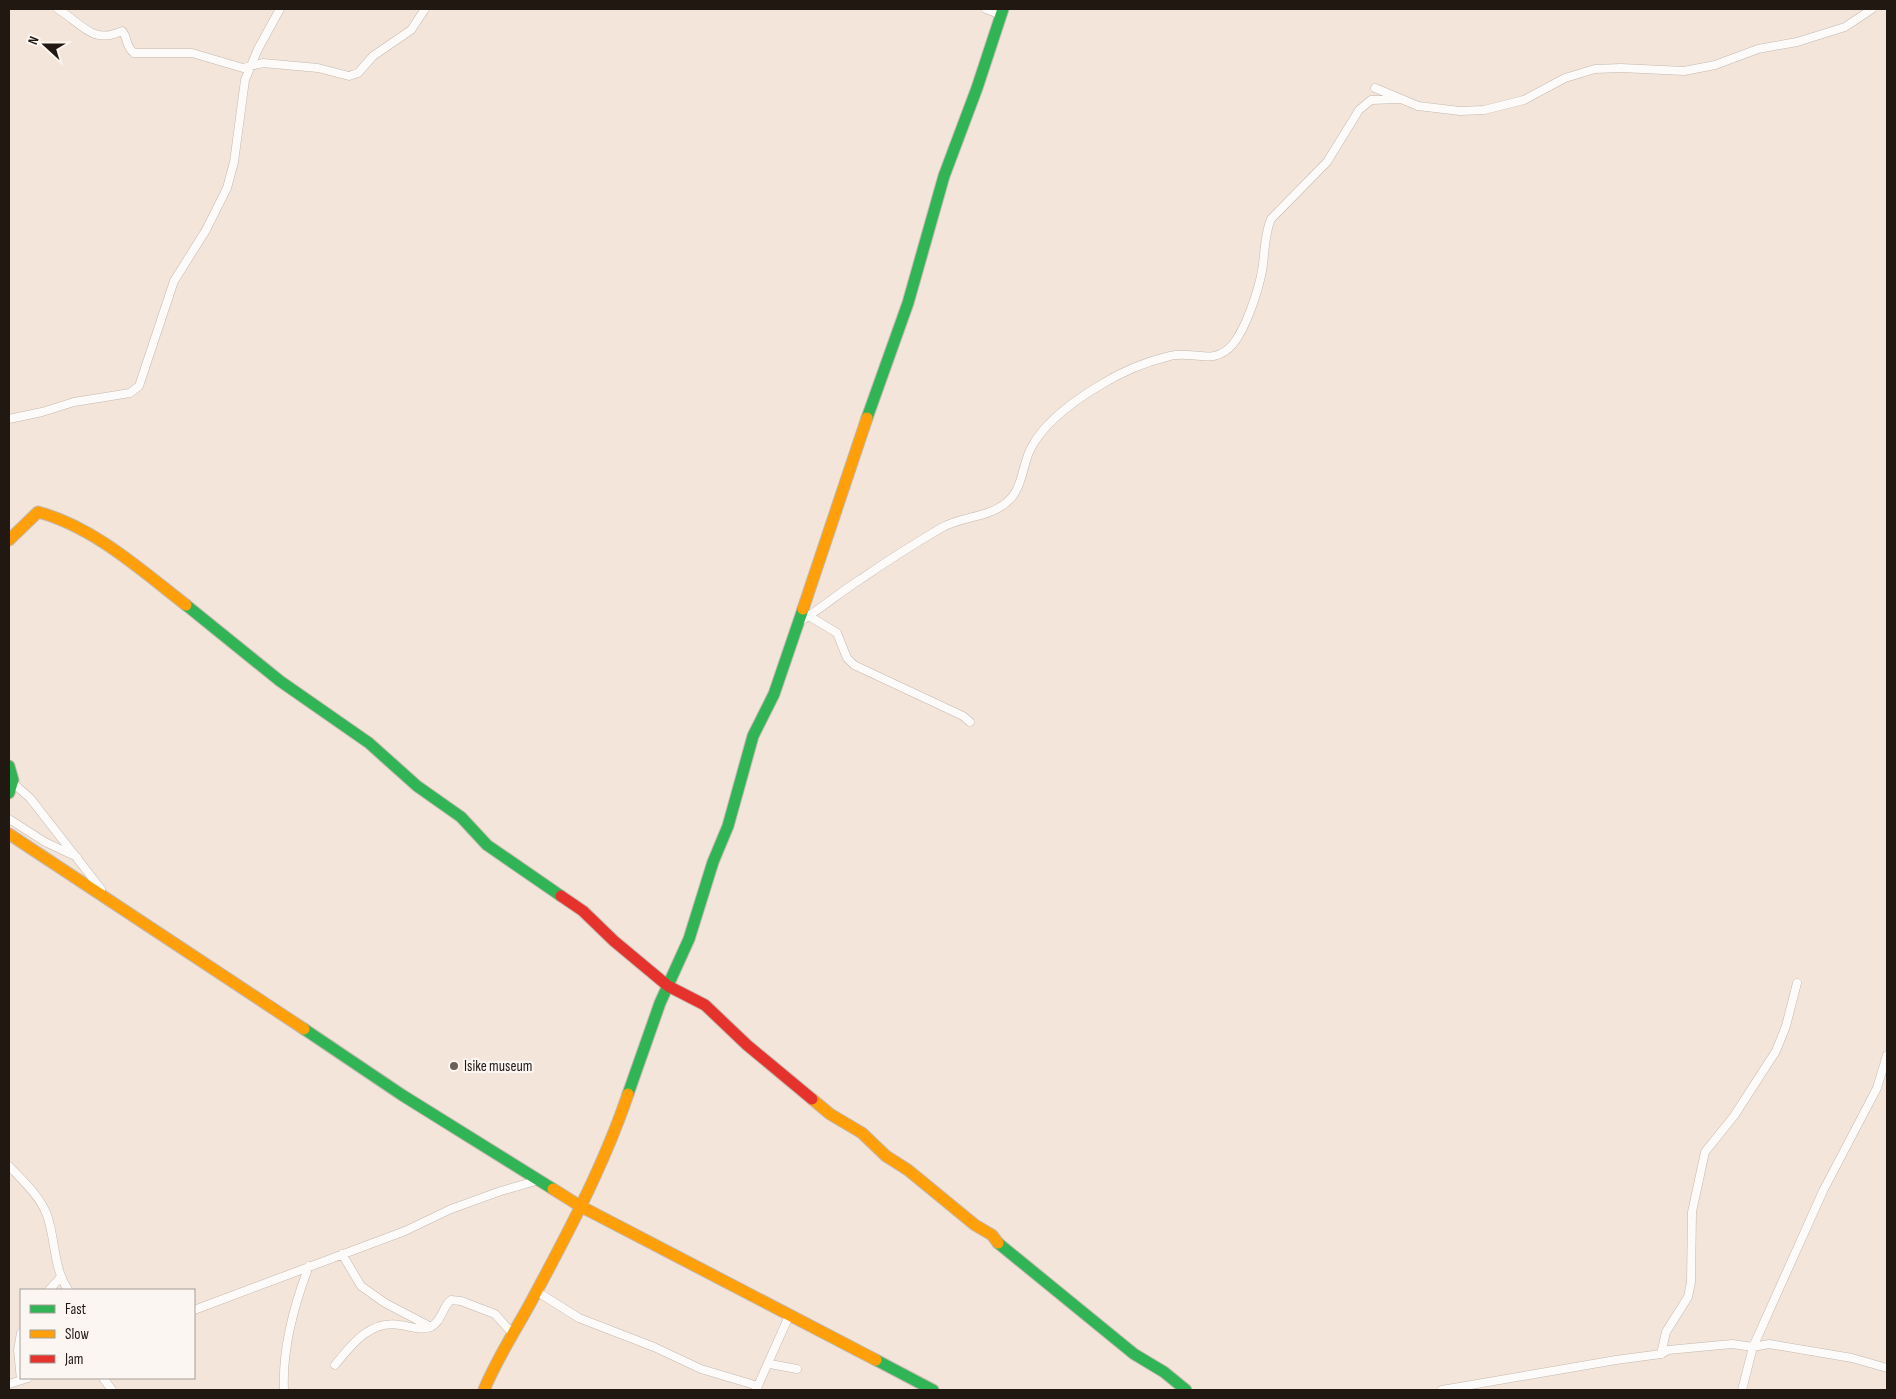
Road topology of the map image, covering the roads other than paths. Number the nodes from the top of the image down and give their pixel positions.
1 (58, 9) edge
2 (280, 9) edge
3 (425, 9) edge
4 (986, 9) edge
5 (1872, 9) edge
6 (1002, 12) edge
7 (250, 67) junction
8 (1375, 88) dead end
9 (1399, 99) junction
10 (9, 419) edge
11 (9, 540) edge
12 (804, 619) junction
13 (970, 722) dead end
14 (9, 766) edge
15 (12, 789) edge
16 (9, 819) edge
17 (9, 834) edge
18 (79, 858) junction
19 (106, 897) junction
20 (1797, 983) dead end
21 (668, 986) junction
22 (1887, 1055) edge
23 (9, 1166) edge
24 (538, 1180) junction
25 (580, 1206) junction
26 (342, 1254) junction
27 (309, 1266) junction
28 (60, 1278) junction
29 (50, 1289) edge
30 (67, 1289) edge
31 (536, 1291) junction
32 (195, 1310) edge
33 (789, 1316) junction
34 (431, 1327) junction
35 (513, 1334) junction
36 (20, 1339) edge
37 (1753, 1347) junction
38 (1661, 1354) junction
39 (20, 1360) edge
40 (770, 1364) junction
41 (335, 1365) dead end
42 (1887, 1368) edge
43 (797, 1369) dead end
44 (24, 1379) edge
45 (104, 1379) edge
46 (9, 1384) edge
47 (757, 1388) edge
48 (1477, 1388) edge
49 (112, 1390) edge
50 (284, 1390) edge
51 (484, 1390) edge
52 (933, 1390) edge
53 (1186, 1390) edge
54 (1442, 1390) edge
55 (1742, 1390) edge

1 - 7 street
2 - 7 street
3 - 7 street
4 - 6 street
5 - 9 street
6 - 12 main road
7 - 10 street
8 - 9 street
9 - 12 street
11 - 21 main road
12 - 13 street
12 - 21 main road
14 - 15 main road
15 - 18 street
16 - 18 street
17 - 19 main road
18 - 19 street
19 - 24 main road
20 - 38 street
21 - 25 main road
21 - 53 main road
22 - 37 street
23 - 28 street
24 - 25 main road
24 - 26 street
25 - 31 main road
25 - 33 main road
26 - 27 street
26 - 34 street
27 - 32 street
27 - 50 street
28 - 29 street
28 - 30 street
31 - 35 main road
31 - 47 street
33 - 40 street
33 - 52 main road
34 - 35 street
34 - 41 street
35 - 51 main road
36 - 39 street
37 - 38 street
37 - 42 street
37 - 55 street
38 - 48 street
40 - 43 street
40 - 47 street
44 - 46 street
45 - 49 street
48 - 54 street

